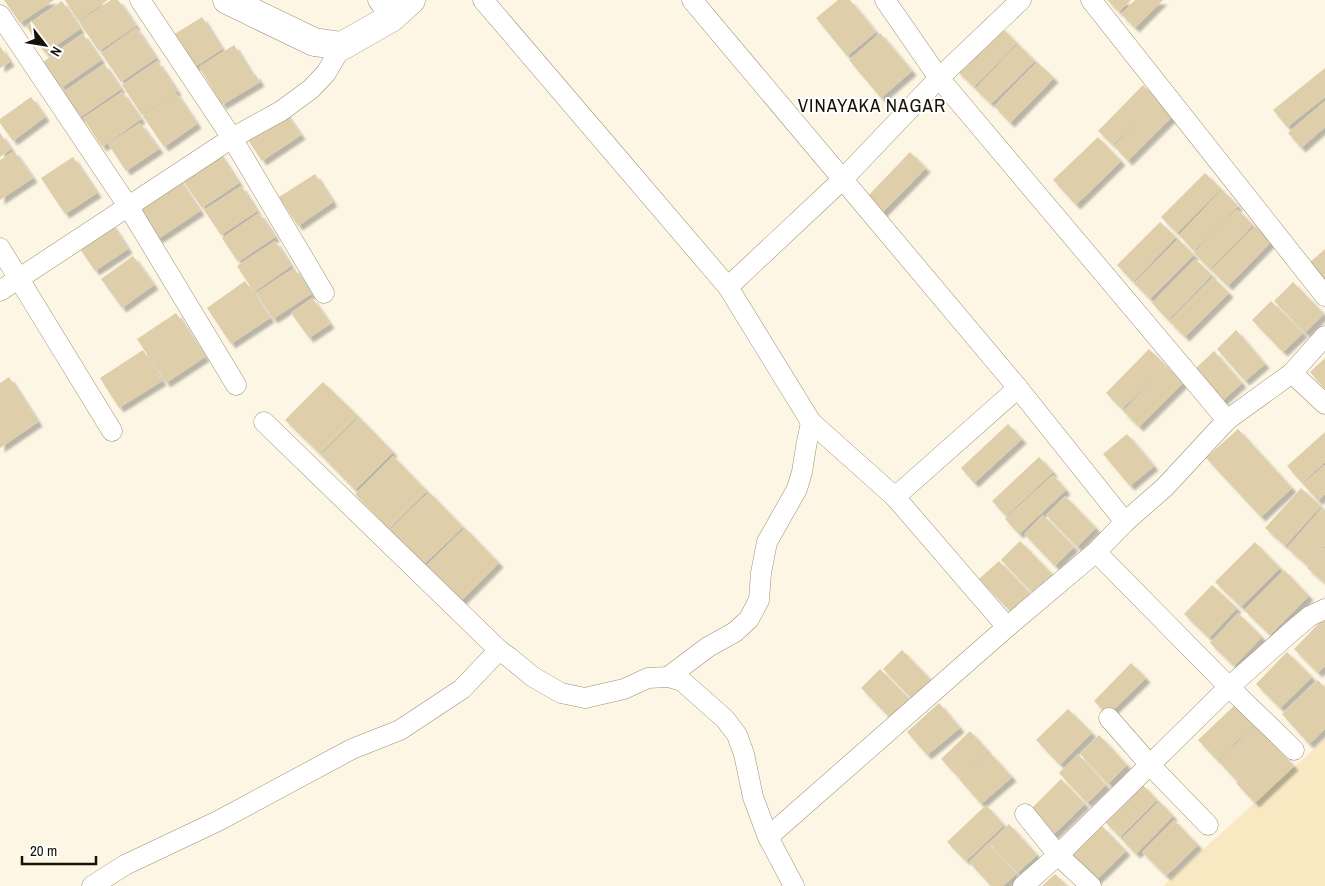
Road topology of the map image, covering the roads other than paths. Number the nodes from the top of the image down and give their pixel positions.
1 (140, 0) edge
2 (227, 0) edge
3 (411, 0) edge
4 (483, 0) edge
5 (692, 0) edge
6 (885, 0) edge
7 (1021, 0) edge
8 (1091, 0) edge
9 (385, 9) edge
10 (0, 15) edge
11 (342, 46) junction
12 (939, 78) junction
13 (232, 138) junction
14 (842, 180) junction
15 (128, 206) junction
16 (0, 248) edge
17 (19, 279) junction
18 (728, 287) junction
19 (0, 291) edge
20 (324, 293) dead end
21 (1325, 296) edge
22 (1325, 336) edge
23 (1292, 373) junction
24 (236, 385) dead end
25 (1018, 388) junction
26 (1325, 404) edge
27 (1228, 420) junction
28 (264, 422) dead end
29 (812, 422) junction
30 (112, 431) dead end
31 (895, 497) junction
32 (1125, 522) junction
33 (1096, 552) junction
34 (1325, 609) edge
35 (1006, 627) junction
36 (498, 650) junction
37 (668, 677) junction
38 (1229, 687) junction
39 (1109, 718) dead end
40 (1294, 750) dead end
41 (1150, 765) junction
42 (1025, 814) dead end
43 (1208, 825) dead end
44 (768, 837) junction
45 (1058, 855) junction
46 (92, 886) edge
47 (794, 886) edge
48 (1023, 886) edge
49 (1091, 886) edge

1 - 13 street
2 - 11 street
3 - 9 street
4 - 18 street
5 - 14 street
6 - 12 street
7 - 12 street
8 - 21 street
9 - 11 street
10 - 15 street
11 - 13 street
12 - 14 street
12 - 27 street
13 - 15 street
13 - 20 street
14 - 18 street
14 - 25 street
15 - 17 street
15 - 24 street
16 - 17 street
17 - 19 street
17 - 30 street
18 - 29 street
22 - 23 street
23 - 26 street
23 - 27 street
25 - 31 street
25 - 32 street
27 - 32 street
28 - 36 street
29 - 31 street
29 - 37 street
31 - 35 street
32 - 33 street
33 - 35 street
33 - 38 street
34 - 38 street
35 - 44 street
36 - 37 street
36 - 46 street
37 - 44 street
38 - 40 street
38 - 41 street
39 - 41 street
41 - 43 street
41 - 45 street
42 - 45 street
44 - 47 street
45 - 48 street
45 - 49 street

